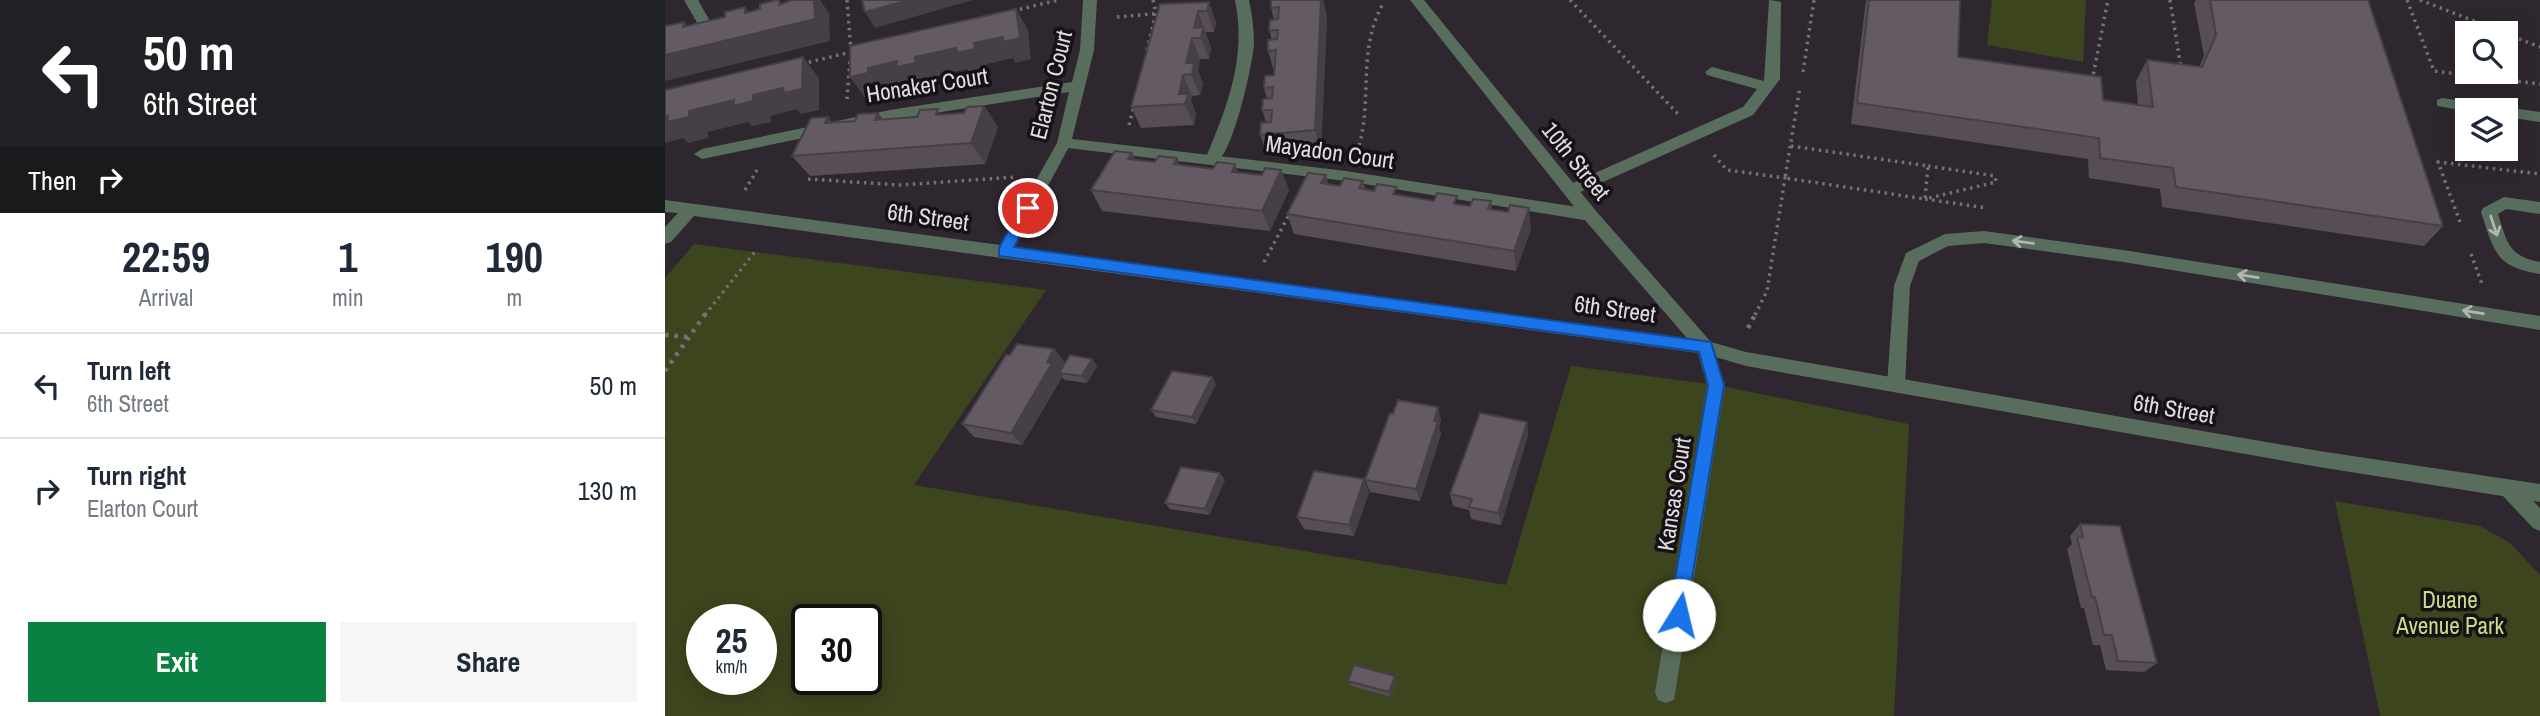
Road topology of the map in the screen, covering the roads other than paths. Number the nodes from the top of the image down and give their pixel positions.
1 (691, 0) edge
2 (1090, 0) edge
3 (1242, 0) edge
4 (1417, 0) edge
5 (1774, 2) dead end
6 (704, 23) edge
7 (1712, 72) dead end
8 (1080, 86) junction
9 (1767, 87) junction
10 (2442, 103) dead end
11 (2455, 105) edge
12 (2518, 114) edge
13 (2540, 117) edge
14 (1063, 143) junction
15 (702, 154) dead end
16 (1213, 160) junction
17 (1571, 190) junction
18 (665, 206) edge
19 (2540, 208) edge
20 (691, 209) junction
21 (1590, 215) junction
22 (665, 238) edge
23 (1004, 252) junction
24 (2540, 268) edge
25 (2540, 323) edge
26 (1705, 346) junction
27 (1896, 385) junction
28 (2510, 490) junction
29 (2540, 493) edge
30 (2540, 522) edge
31 (1666, 692) dead end

1 - 6 street
2 - 8 street, Elarton Court
3 - 16 street
4 - 17 street, 10th Street
5 - 9 street
7 - 9 street
8 - 14 street, Elarton Court
8 - 15 street, Honaker Court
9 - 17 street
10 - 11 street
12 - 13 street
14 - 16 street, Mayadon Court
14 - 23 street, Elarton Court
16 - 21 street, Mayadon Court
17 - 21 street, 10th Street
18 - 20 street, 6th Street
19 -> 24 street
20 - 22 street
20 - 23 street, 6th Street
21 - 26 street, 10th Street
23 - 26 street, 6th Street
25 -> 27 street
26 - 27 street, 6th Street
26 - 31 street, Kansas Court
27 - 28 street, 6th Street
28 - 29 street, 6th Street
28 - 30 street

